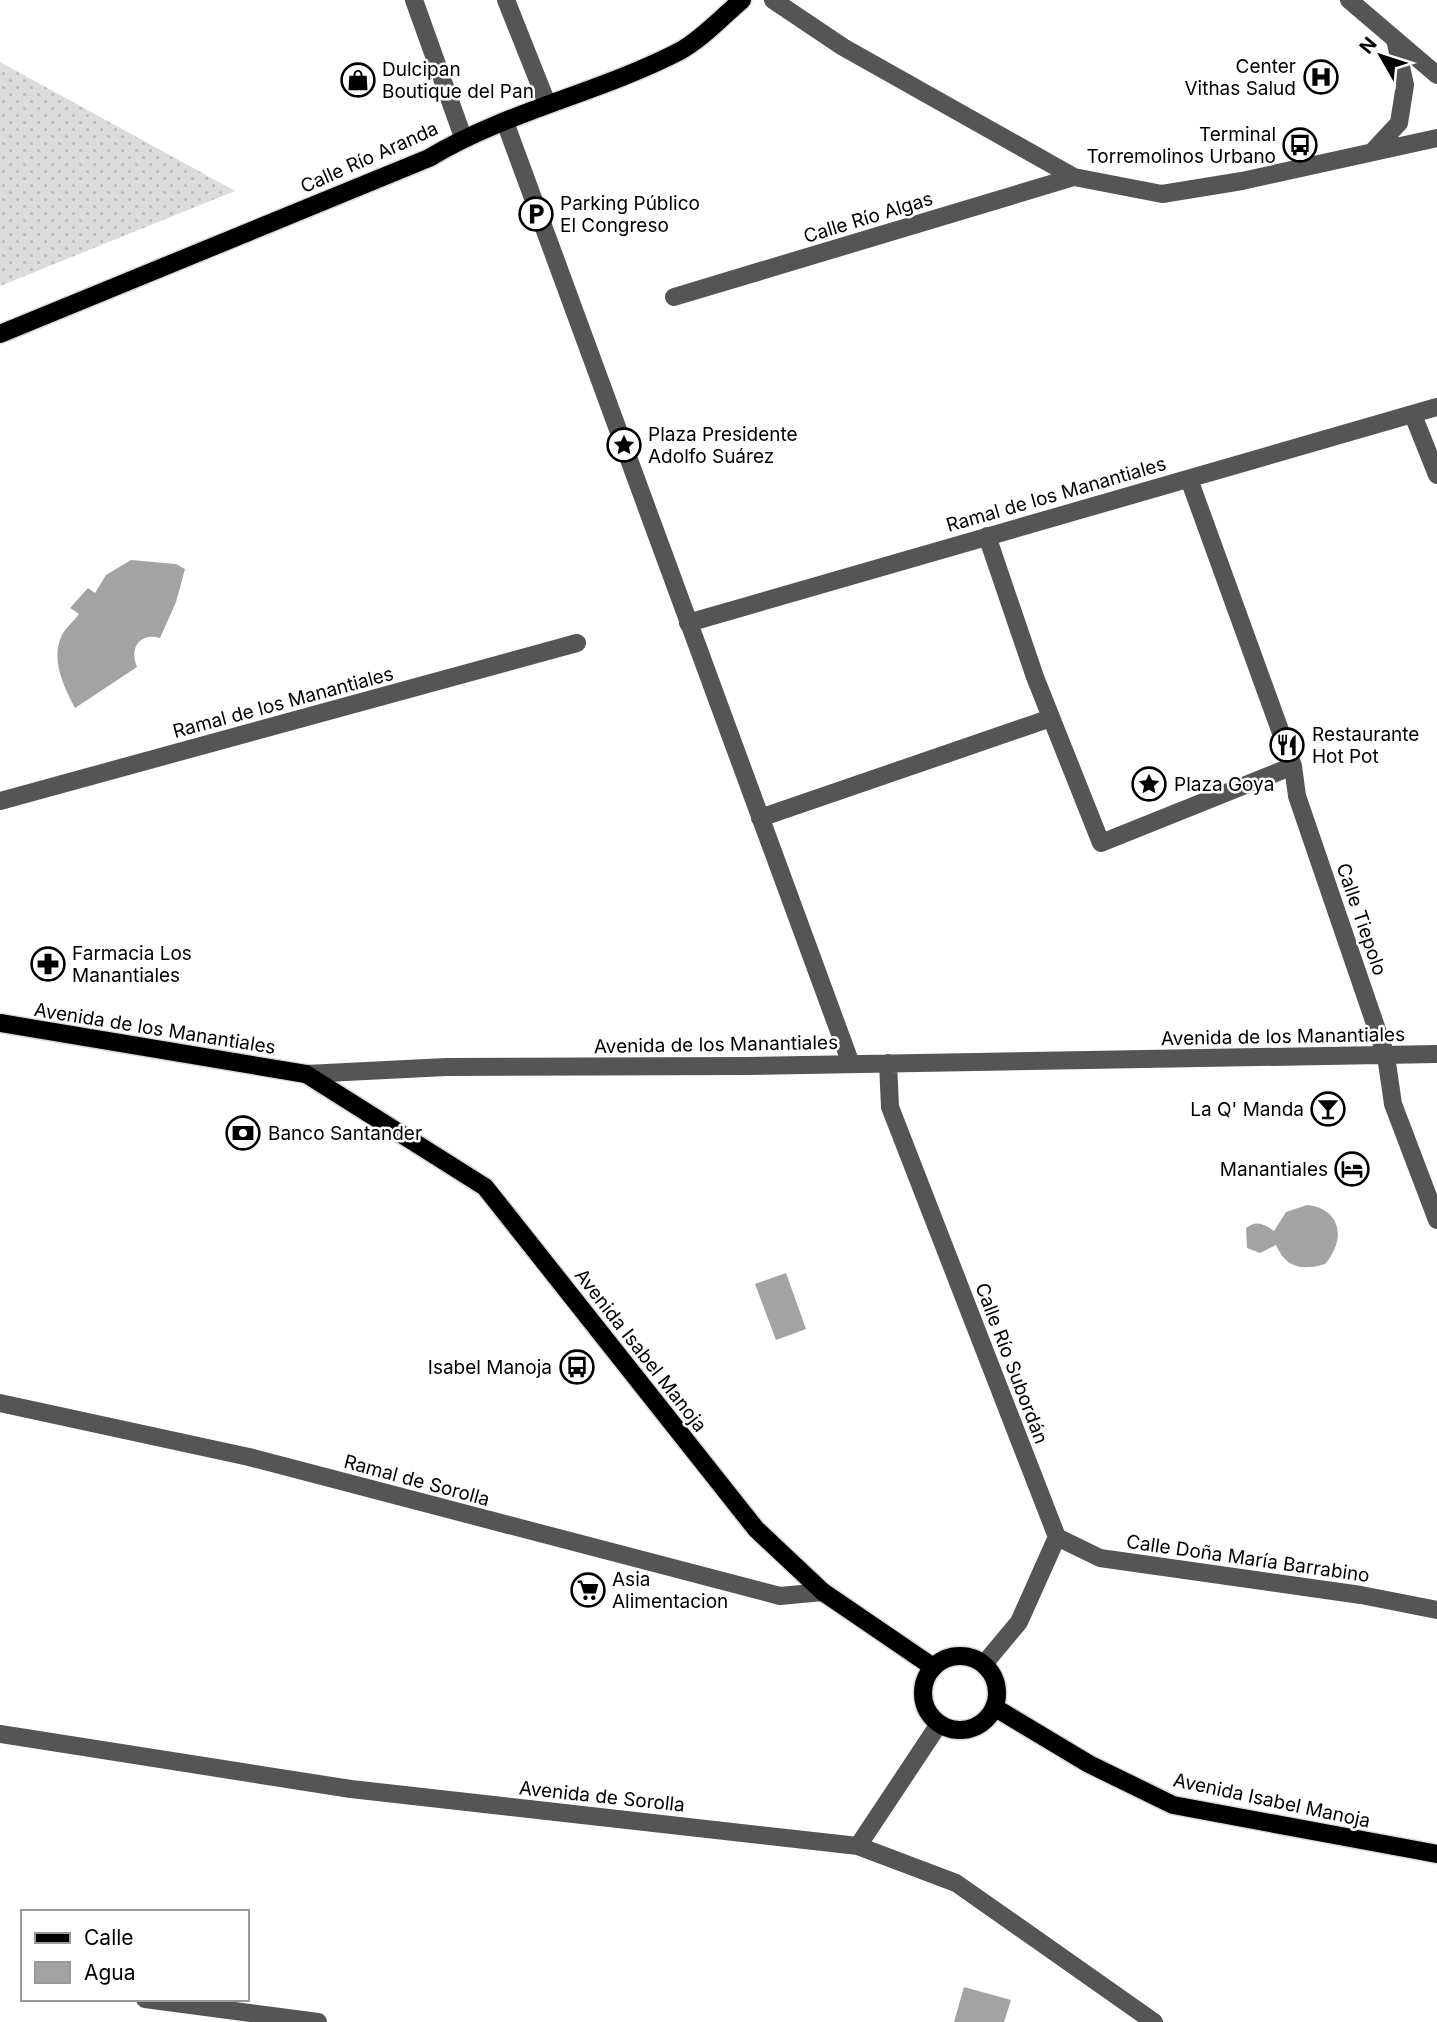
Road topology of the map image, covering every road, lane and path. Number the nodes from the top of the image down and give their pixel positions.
1 (414, 0) edge
2 (506, 0) edge
3 (742, 0) edge
4 (773, 0) edge
5 (1349, 0) edge
6 (1395, 39) junction
7 (1437, 75) edge
8 (547, 103) junction
9 (505, 122) junction
10 (463, 137) junction
11 (1437, 138) edge
12 (1373, 151) junction
13 (1074, 177) junction
14 (674, 298) dead end
15 (0, 334) edge
16 (1437, 407) edge
17 (1413, 415) junction
18 (1437, 475) edge
19 (1189, 479) junction
20 (987, 536) junction
21 (688, 623) junction
22 (577, 643) dead end
23 (1051, 718) junction
24 (1293, 766) junction
25 (0, 801) edge
26 (760, 818) junction
27 (0, 1023) edge
28 (1437, 1054) edge
29 (1386, 1056) junction
30 (888, 1063) junction
31 (851, 1064) junction
32 (306, 1074) junction
33 (1437, 1220) edge
34 (0, 1403) edge
35 (1057, 1537) junction
36 (823, 1592) junction
37 (1437, 1610) edge
38 (984, 1664) junction
39 (933, 1668) junction
40 (994, 1707) junction
41 (939, 1724) junction
42 (0, 1734) edge
43 (858, 1846) junction
44 (1437, 1854) edge
45 (160, 2001) edge
46 (318, 2022) edge
47 (1154, 2022) edge

1 - 10 street
2 - 8 street
3 - 8 main road, Calle Río Aranda
4 - 13 street
5 - 6 street
6 - 7 street
6 - 12 street
8 - 9 main road, Calle Río Aranda
9 - 10 main road, Calle Río Aranda
9 - 21 street
10 - 15 main road, Calle Río Aranda
11 - 12 street
12 - 13 street
13 - 14 street, Calle Río Algas
16 - 17 street, Ramal de los Manantiales
17 - 18 street
17 - 19 street, Ramal de los Manantiales
19 - 20 street, Ramal de los Manantiales
19 - 24 street, Calle Tiepolo
20 - 21 street, Ramal de los Manantiales
20 - 23 street
21 - 26 street
22 - 25 street, Ramal de los Manantiales
23 - 24 street
23 - 26 street
24 - 29 street, Calle Tiepolo
26 - 31 street
27 - 32 main road, Avenida de los Manantiales
28 - 29 street, Avenida de los Manantiales
29 - 30 street, Avenida de los Manantiales
29 - 33 street, Calle Tiepolo
30 - 31 street, Avenida de los Manantiales
30 - 35 street, Calle Río Subordán
31 - 32 street, Avenida de los Manantiales
32 - 36 main road, Avenida Isabel Manoja
34 - 36 street, Ramal de Sorolla
35 - 37 street, Calle Doña María Barrabino
35 - 38 street
36 - 39 main road, Avenida Isabel Manoja
38 - 39 main road
38 - 40 main road
39 - 41 main road
40 - 41 main road
40 - 44 main road, Avenida Isabel Manoja
41 - 43 street
42 - 43 street, Avenida de Sorolla
43 - 47 street, Avenida de Sorolla
45 - 46 street

